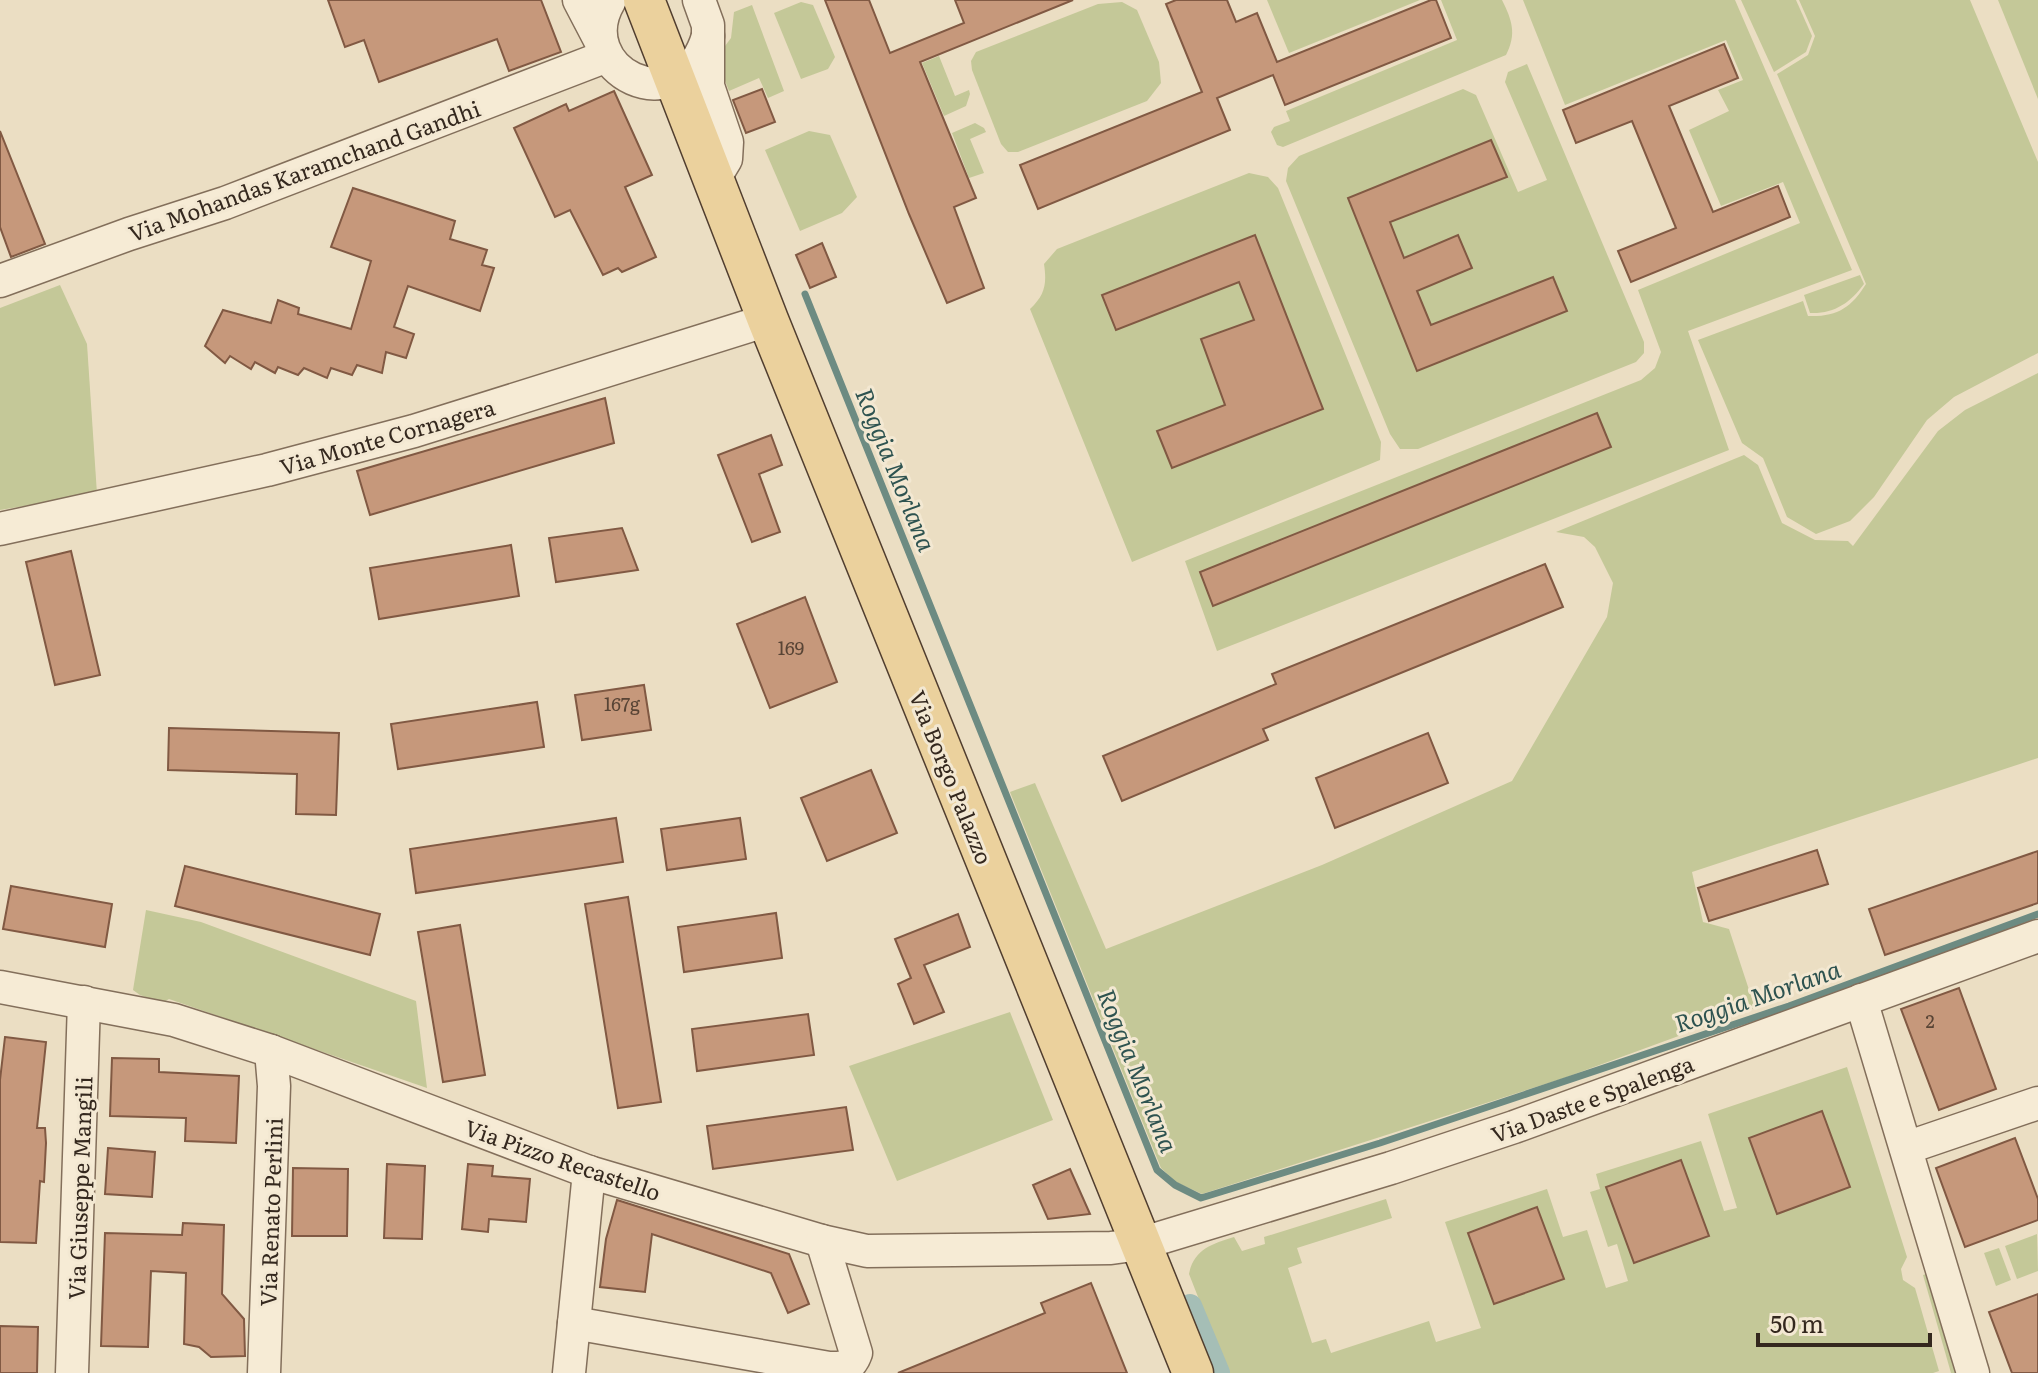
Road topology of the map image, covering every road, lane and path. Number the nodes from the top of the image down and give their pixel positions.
1 (579, 0) edge
2 (610, 0) edge
3 (644, 0) edge
4 (699, 0) edge
5 (708, 36) junction
6 (605, 50) junction
7 (676, 80) junction
8 (714, 179) junction
9 (0, 281) edge
10 (768, 320) junction
11 (0, 529) edge
12 (2038, 936) edge
13 (0, 987) edge
14 (1861, 1000) junction
15 (84, 1002) junction
16 (271, 1051) junction
17 (2038, 1103) edge
18 (1906, 1148) junction
19 (589, 1172) junction
20 (822, 1241) junction
21 (1140, 1244) junction
22 (574, 1323) junction
23 (72, 1373) edge
24 (264, 1373) edge
25 (569, 1373) edge
26 (1193, 1373) edge
27 (1973, 1373) edge

1 - 6 street
2 - 6 street
3 - 7 main road, Via Borgo Palazzo
4 - 5 street
5 - 7 street
5 - 8 street
6 - 7 street
6 - 9 street, Via Mohandas Karamchand Gandhi
7 - 8 main road, Via Borgo Palazzo
8 - 10 main road, Via Borgo Palazzo
10 - 11 street, Via Monte Cornagera
10 - 21 main road, Via Borgo Palazzo
12 - 14 street, Via Daste e Spalenga
13 - 15 street, Via Pizzo Recastello
14 - 18 street
14 - 21 street, Via Daste e Spalenga
15 - 16 street, Via Pizzo Recastello
15 - 23 street, Via Giuseppe Mangili
16 - 19 street, Via Pizzo Recastello
16 - 24 street, Via Renato Perlini
17 - 18 street
18 - 27 street
19 - 20 street, Via Pizzo Recastello
19 - 22 street
20 - 21 street, Via Pizzo Recastello
20 - 22 street
21 - 26 main road, Via Borgo Palazzo
22 - 25 street

